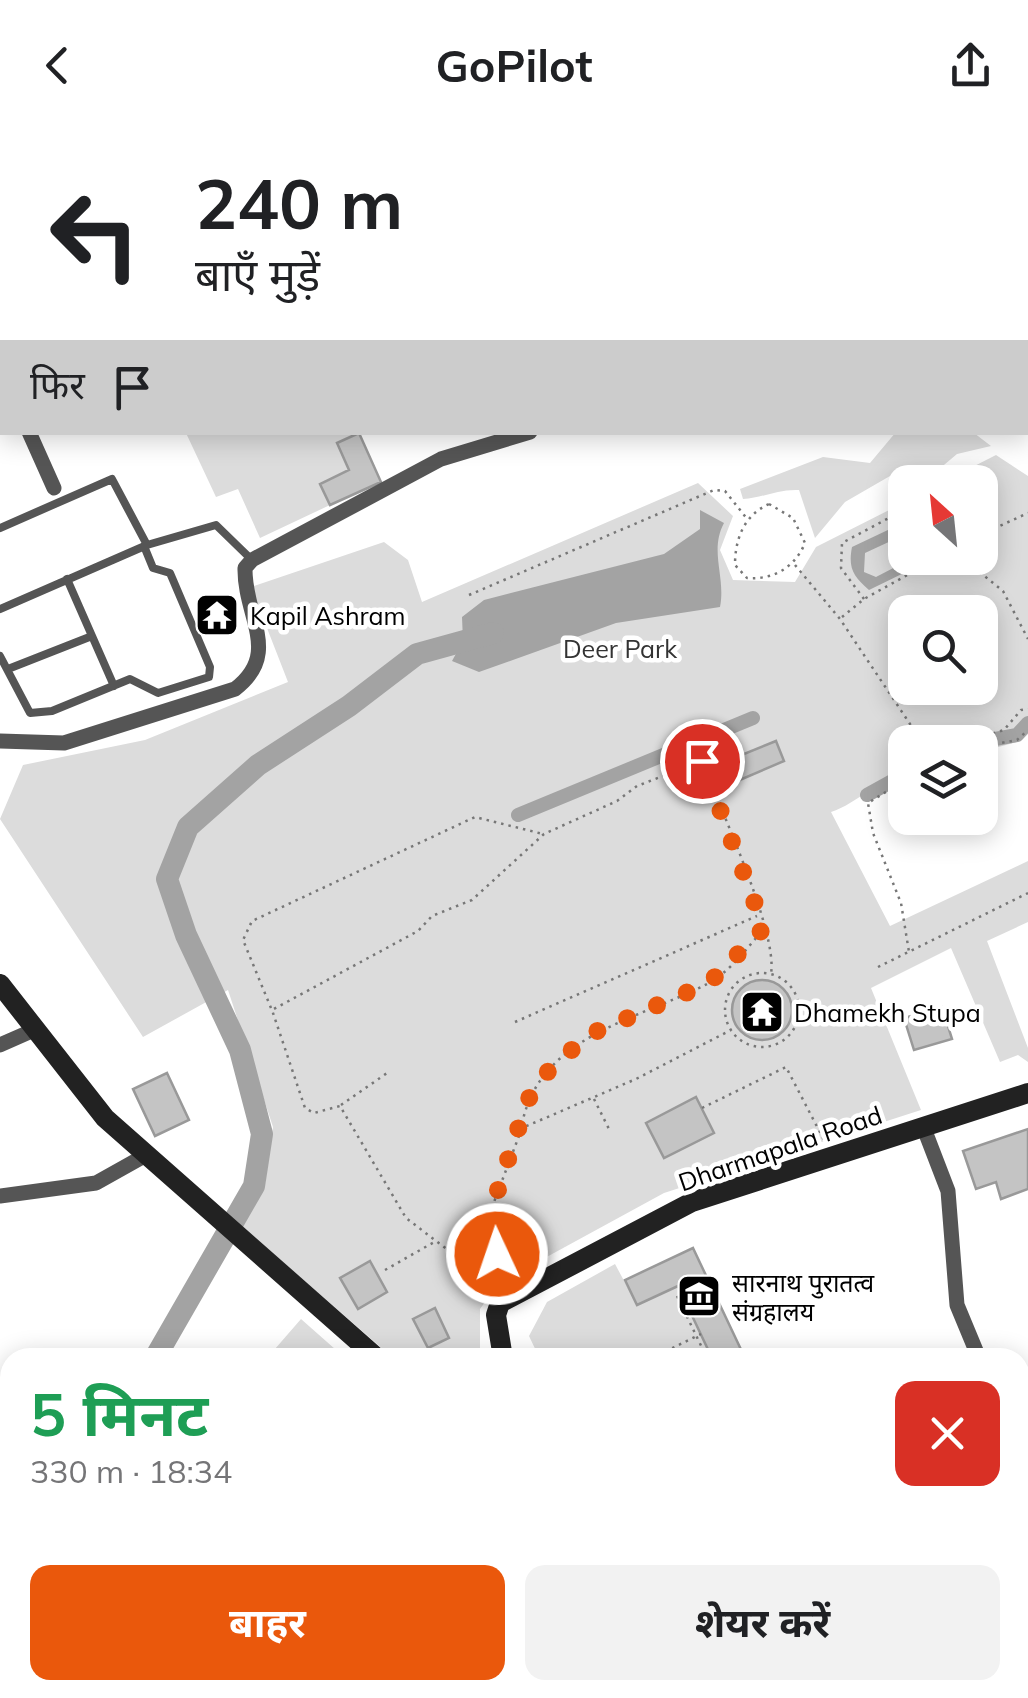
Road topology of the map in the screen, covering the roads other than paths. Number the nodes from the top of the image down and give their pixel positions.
1 (30, 435) edge
2 (520, 435) edge
3 (54, 488) dead end
4 (0, 528) edge
5 (145, 545) junction
6 (252, 560) junction
7 (68, 579) junction
8 (0, 608) edge
9 (92, 636) junction
10 (0, 656) edge
11 (8, 669) junction
12 (114, 686) junction
13 (0, 741) edge
14 (0, 984) edge
15 (34, 1030) junction
16 (0, 1045) edge
17 (1028, 1093) edge
18 (922, 1126) junction
19 (146, 1155) junction
20 (0, 1196) edge
21 (366, 1348) edge
22 (502, 1348) edge
23 (975, 1348) edge

1 - 3 street
2 - 6 street
4 - 5 lane
5 - 6 lane
5 - 7 lane
5 - 12 lane
6 - 13 street
7 - 8 lane
7 - 9 lane
9 - 11 lane
9 - 12 lane
10 - 11 lane
11 - 12 lane
14 - 15 street
15 - 16 street
15 - 19 street
17 - 18 street, Dharmapala Road
18 - 22 street, Dharmapala Road
18 - 23 street
19 - 20 street
19 - 21 street

